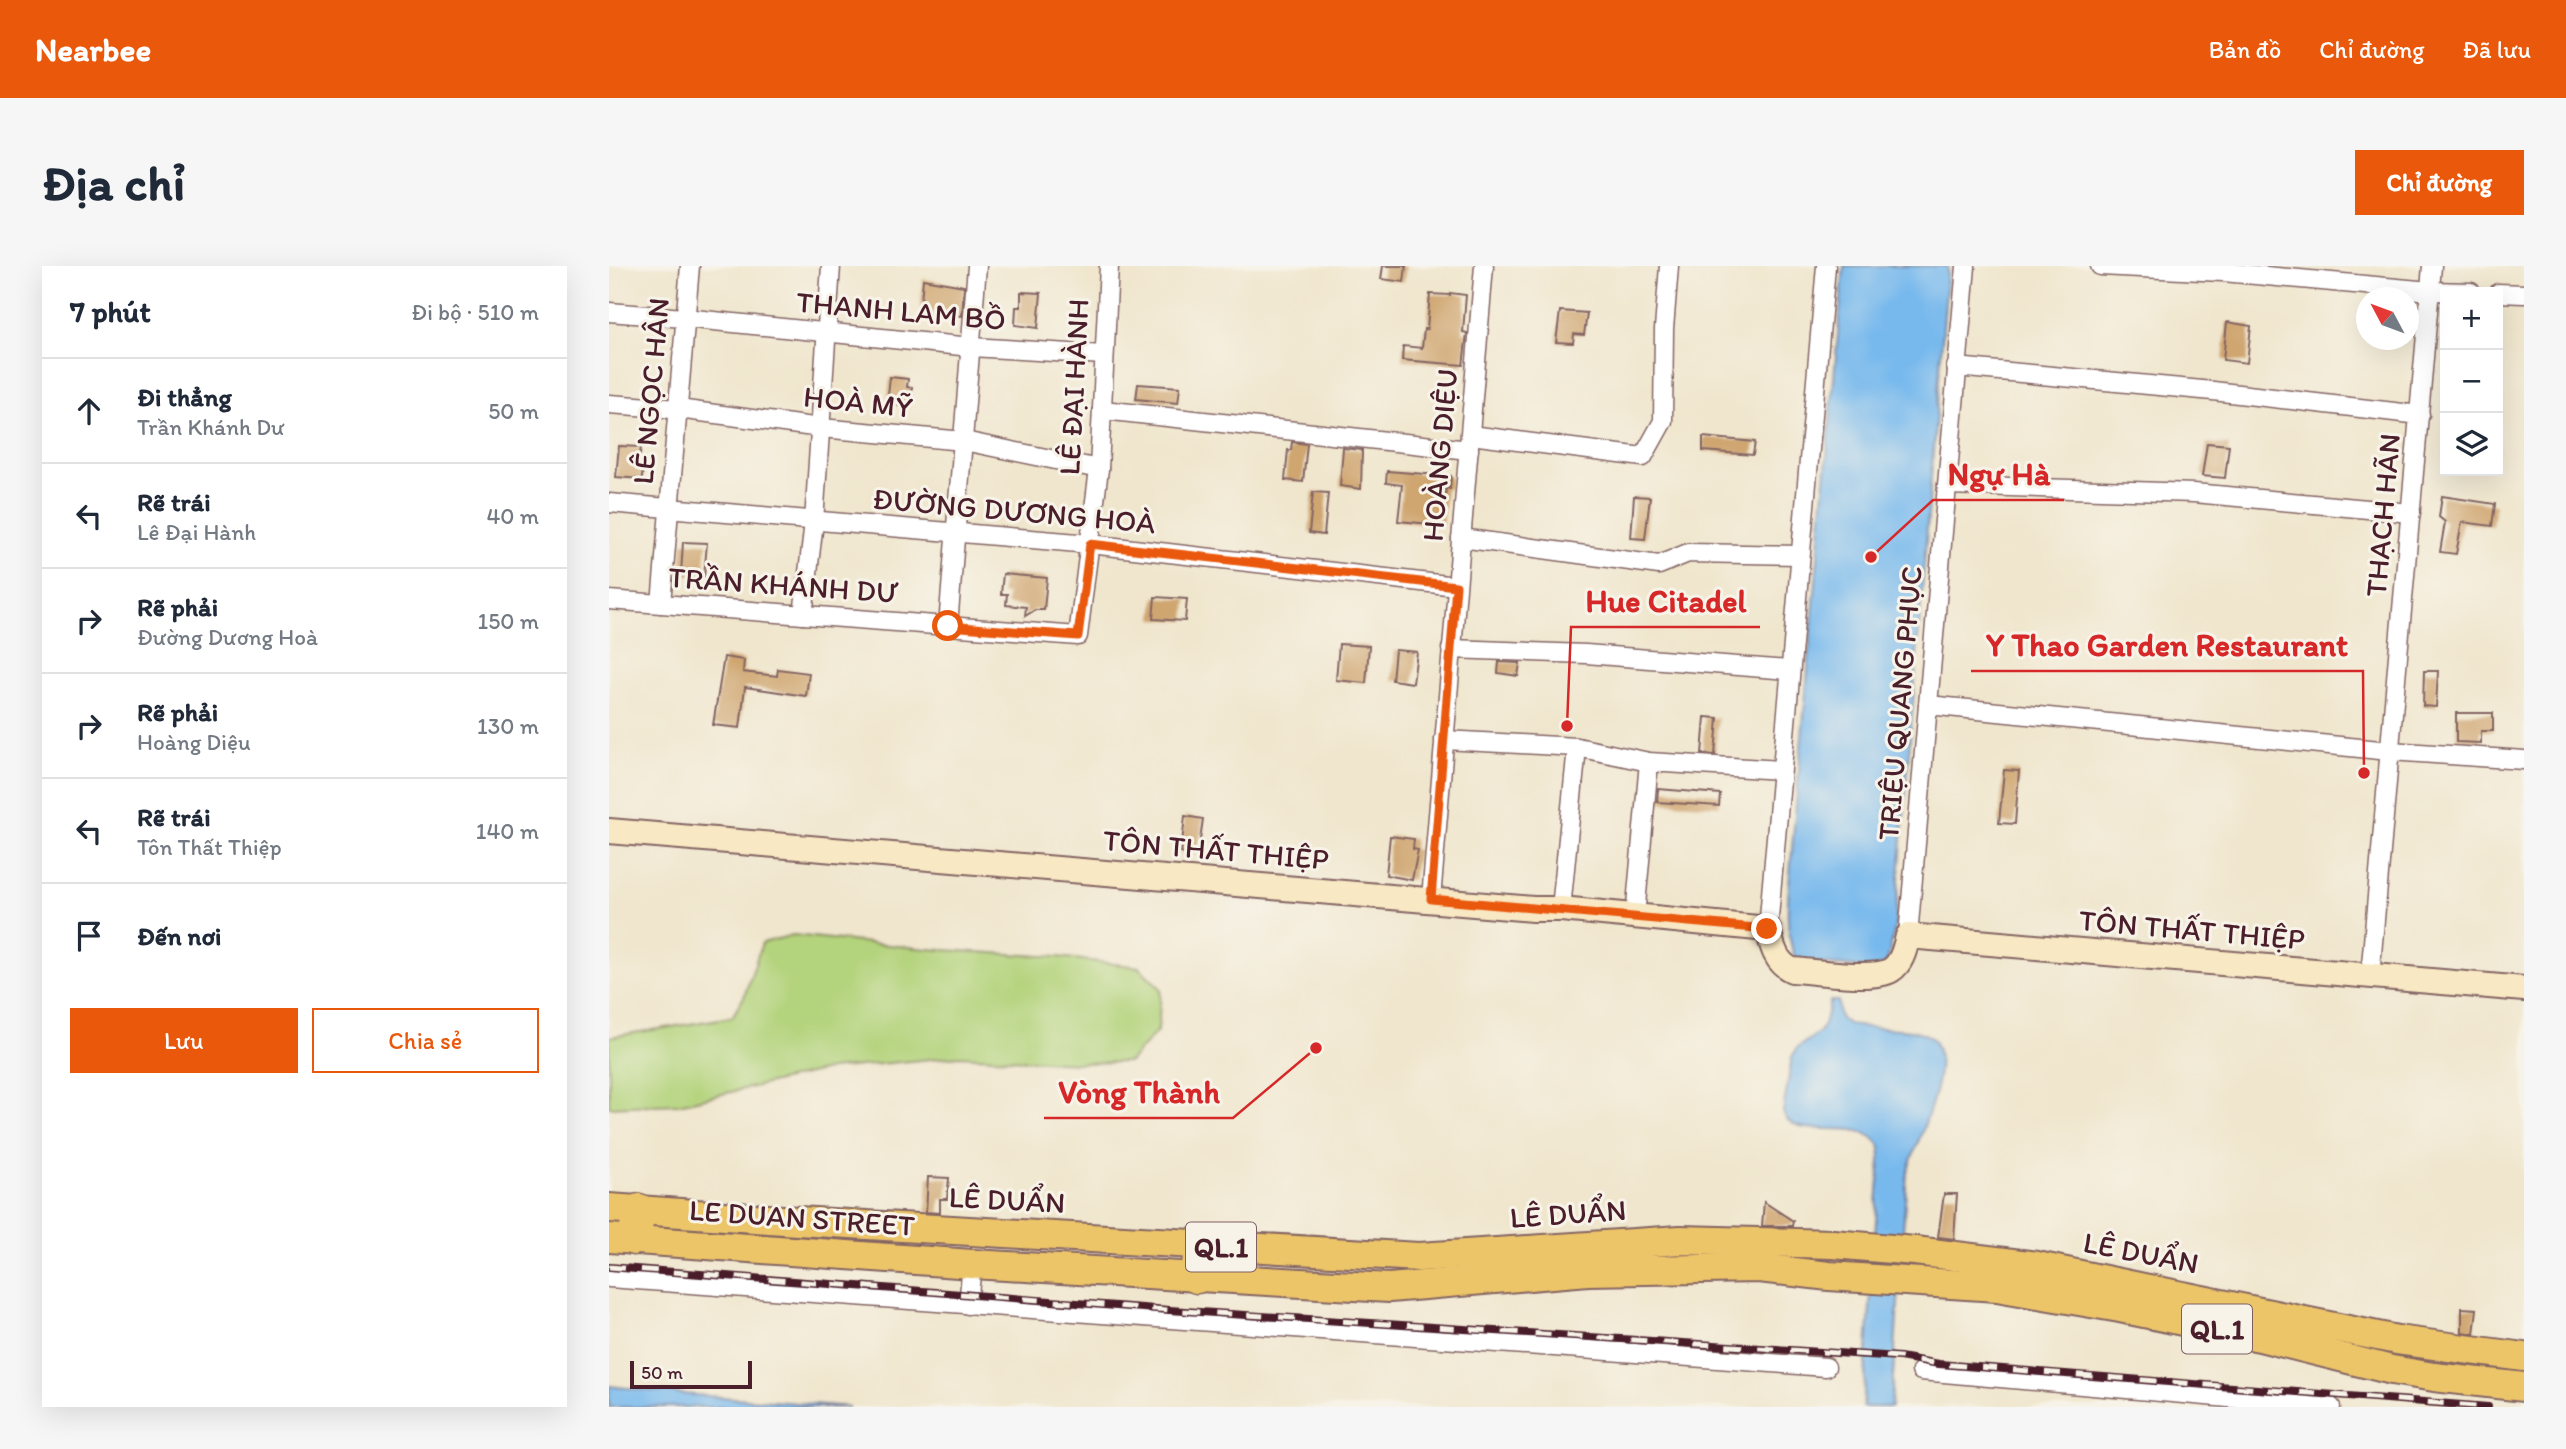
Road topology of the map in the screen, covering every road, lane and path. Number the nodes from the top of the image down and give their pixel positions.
1 (690, 266) edge
2 (831, 266) edge
3 (977, 266) edge
4 (1109, 266) edge
5 (1484, 266) edge
6 (1669, 266) edge
7 (1826, 266) edge
8 (1966, 266) edge
9 (2100, 266) edge
10 (2432, 266) edge
11 (2187, 268) edge
12 (2430, 291) junction
13 (2440, 291) edge
14 (2503, 293) edge
15 (2524, 294) edge
16 (609, 313) edge
17 (684, 318) junction
18 (827, 332) junction
19 (971, 347) junction
20 (1104, 355) junction
21 (1956, 367) junction
22 (609, 404) edge
23 (678, 409) junction
24 (1103, 410) junction
25 (2420, 415) junction
26 (821, 428) junction
27 (964, 441) junction
28 (1470, 442) junction
29 (1099, 469) junction
30 (1947, 485) junction
31 (609, 503) edge
32 (669, 508) junction
33 (2411, 513) junction
34 (814, 522) junction
35 (955, 533) junction
36 (1461, 538) junction
37 (1090, 544) junction
38 (1800, 555) junction
39 (1456, 586) junction
40 (609, 600) edge
41 (661, 604) junction
42 (803, 615) junction
43 (948, 626) junction
44 (1078, 636) joint
45 (1451, 649) junction
46 (1789, 670) junction
47 (1928, 705) junction
48 (1444, 740) junction
49 (1577, 747) junction
50 (2390, 751) junction
51 (2524, 760) edge
52 (1649, 762) junction
53 (1781, 770) junction
54 (609, 831) edge
55 (1431, 899) junction
56 (1561, 909) junction
57 (1635, 916) junction
58 (1767, 929) junction
59 (1908, 936) junction
60 (2370, 977) junction
61 (2524, 989) edge
62 (623, 1224) edge
63 (1200, 1245) junction
64 (971, 1264) junction
65 (1829, 1276) joint
66 (1197, 1277) junction
67 (609, 1278) edge
68 (968, 1305) junction
69 (2397, 1340) junction
70 (2524, 1357) edge
71 (1826, 1367) dead end
72 (2392, 1370) junction
73 (1921, 1371) dead end
74 (2524, 1387) edge
75 (2331, 1407) edge

1 - 17 street, LÊ NGỌC HÂN
2 - 18 street
3 - 19 street
4 - 20 street, LÊ ĐẠI HÀNH
5 - 28 street, HOÀNG DIỆU
6 - 28 street
7 - 38 street
8 - 21 street, TRIỆU QUANG PHỤC
9 - 11 street
10 - 12 street, THẠCH HÃN
11 - 12 street
12 - 13 street
12 - 25 street, THẠCH HÃN
14 - 15 street
16 - 17 street, THANH LAM BỒ
17 - 18 street, THANH LAM BỒ
17 - 23 street, LÊ NGỌC HÂN
18 - 19 street, THANH LAM BỒ
18 - 26 street
19 - 20 street, THANH LAM BỒ
19 - 27 street
20 - 24 street, LÊ ĐẠI HÀNH
21 - 25 street
21 - 30 street, TRIỆU QUANG PHỤC
22 - 23 street, HOÀ MỸ
23 - 26 street, HOÀ MỸ
23 - 32 street, LÊ NGỌC HÂN
24 - 28 street
24 - 29 street, LÊ ĐẠI HÀNH
25 - 33 street, THẠCH HÃN
26 - 27 street, HOÀ MỸ
26 - 34 street
27 - 29 street, HOÀ MỸ
27 - 35 street
28 - 36 street, HOÀNG DIỆU
29 - 37 street, LÊ ĐẠI HÀNH
30 - 33 street
30 - 47 street, TRIỆU QUANG PHỤC
31 - 32 street, ĐƯỜNG DƯƠNG HOÀ
32 - 34 street, ĐƯỜNG DƯƠNG HOÀ
32 - 41 street, LÊ NGỌC HÂN
33 - 50 street, THẠCH HÃN
34 - 35 street, ĐƯỜNG DƯƠNG HOÀ
34 - 42 street
35 - 37 street, ĐƯỜNG DƯƠNG HOÀ
35 - 43 street
36 - 38 street
36 - 39 street, HOÀNG DIỆU
37 - 39 street, ĐƯỜNG DƯƠNG HOÀ
37 - 44 street, LÊ ĐẠI HÀNH
38 - 46 street
39 - 45 street, HOÀNG DIỆU
40 - 41 street, TRẦN KHÁNH DƯ
41 - 42 street, TRẦN KHÁNH DƯ
42 - 43 street, TRẦN KHÁNH DƯ
43 - 44 street, TRẦN KHÁNH DƯ
45 - 46 street
45 - 48 street, HOÀNG DIỆU
46 - 53 street
47 - 50 street
47 - 59 street, TRIỆU QUANG PHỤC
48 - 49 street
48 - 55 street, HOÀNG DIỆU
49 - 52 street
49 - 56 street
50 - 51 street
50 - 60 street, THẠCH HÃN
52 - 53 street
52 - 57 street
53 - 58 street
54 - 55 street, TÔN THẤT THIỆP
55 - 56 street, TÔN THẤT THIỆP
56 - 57 street, TÔN THẤT THIỆP
57 - 58 street, TÔN THẤT THIỆP
58 - 59 street
59 - 60 street, TÔN THẤT THIỆP
60 - 61 street, TÔN THẤT THIỆP
62 - 63 main road, LÊ DUẨN / QL.1
62 - 64 main road, LE DUAN STREET / QL.1
63 - 66 highway
63 - 69 main road, LÊ DUẨN / QL.1
64 - 66 main road, LE DUAN STREET / QL.1
64 - 68 street
65 - 66 main road, LE DUAN STREET / QL.1
65 - 72 main road, LÊ DUẨN / QL.1
67 - 68 street
68 - 71 street
69 - 70 main road, LÊ DUẨN / QL.1
69 - 72 main road
72 - 74 main road, LÊ DUẨN / QL.1
73 - 75 street

